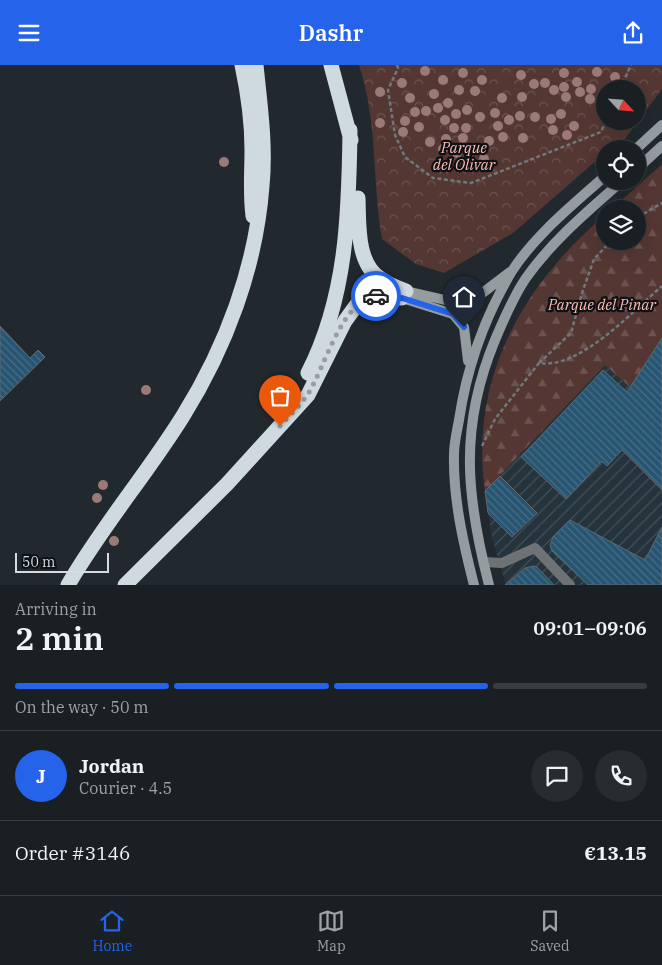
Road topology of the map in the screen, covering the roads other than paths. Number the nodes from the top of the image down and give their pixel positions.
1 (242, 65) edge
2 (256, 65) edge
3 (331, 65) edge
4 (662, 125) edge
5 (350, 130) junction
6 (646, 140) edge
7 (662, 146) edge
8 (646, 161) edge
9 (596, 184) edge
10 (612, 190) edge
11 (256, 235) junction
12 (513, 270) junction
13 (404, 295) junction
14 (469, 365) junction
15 (280, 426) junction
16 (484, 562) junction
17 (68, 585) edge
18 (126, 585) edge
19 (474, 585) edge
20 (490, 585) edge
21 (570, 585) edge

1 - 11 highway
2 - 11 highway
3 - 5 highway
4 - 6 main road
5 - 13 highway
5 - 15 highway
7 - 8 main road
9 - 12 main road
10 - 16 main road
11 - 17 highway
12 - 13 main road
12 - 14 main road
13 - 14 main road
13 - 15 highway
14 - 19 main road
15 - 18 highway
16 - 20 main road
16 - 21 street

